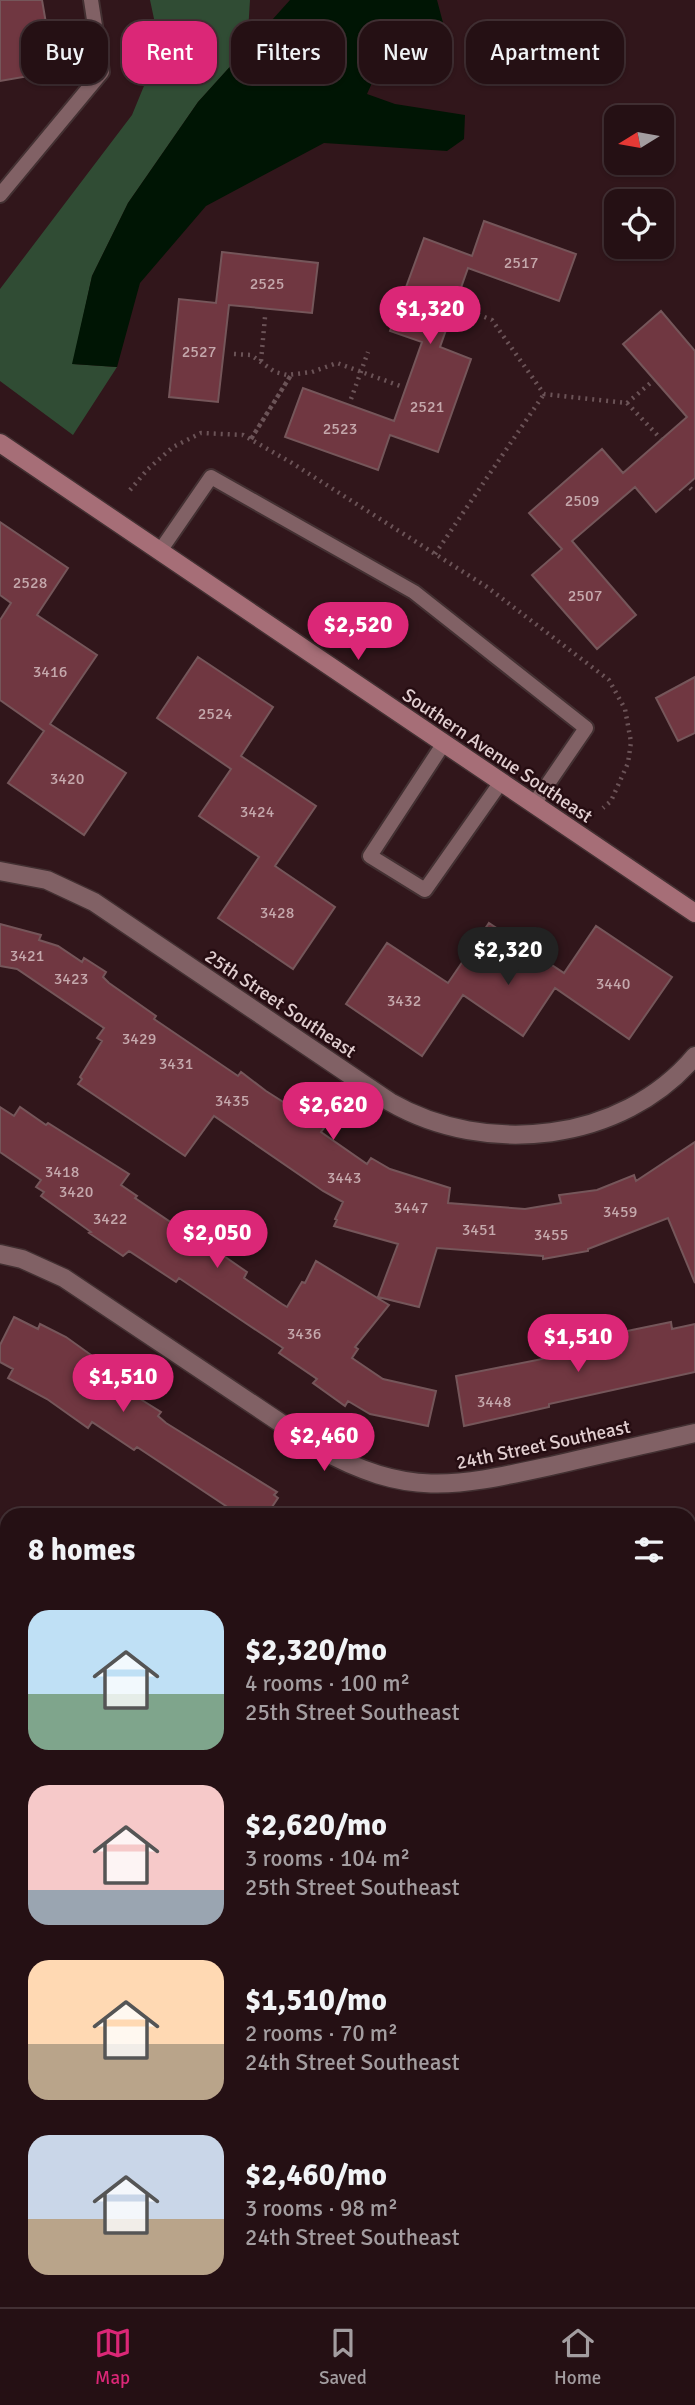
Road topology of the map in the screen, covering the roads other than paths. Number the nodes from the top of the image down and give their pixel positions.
1 (91, 0) edge
2 (0, 195) edge
3 (0, 444) edge
4 (160, 551) junction
5 (444, 743) junction
6 (501, 782) junction
7 (534, 804) junction
8 (0, 871) edge
9 (695, 914) edge
10 (695, 1056) edge
11 (0, 1254) edge
12 (695, 1433) edge

1 - 2 lane
3 - 4 main road, Southern Avenue Southeast
4 - 5 main road, Southern Avenue Southeast
4 - 7 lane
5 - 6 main road, Southern Avenue Southeast
5 - 6 lane
6 - 7 main road, Southern Avenue Southeast
7 - 9 main road, Southern Avenue Southeast
8 - 10 street, 25th Street Southeast
11 - 12 street, 24th Street Southeast

